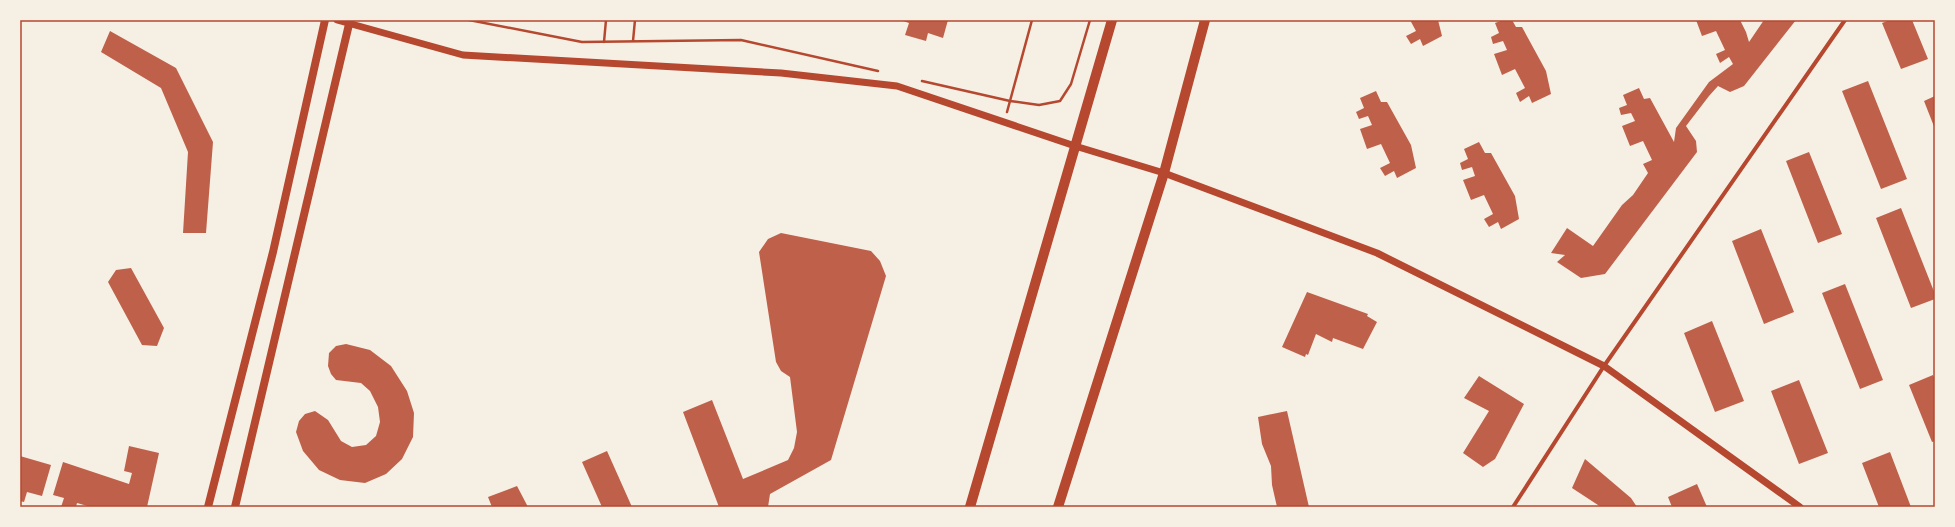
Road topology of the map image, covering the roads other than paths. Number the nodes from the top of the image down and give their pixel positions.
1 (325, 20) edge
2 (337, 20) edge
3 (1112, 20) edge
4 (1205, 20) edge
5 (1845, 20) edge
6 (350, 22) edge
7 (1075, 146) junction
8 (1164, 173) junction
9 (1604, 366) junction
10 (208, 507) edge
11 (235, 507) edge
12 (970, 507) edge
13 (1058, 507) edge
14 (1513, 507) edge
15 (1800, 507) edge

1 - 10 main road
2 - 6 street
3 - 7 main road
4 - 8 main road
5 - 9 street
6 - 7 street
6 - 11 main road
7 - 8 street
7 - 12 main road
8 - 9 street
8 - 13 main road
9 - 14 street
9 - 15 street

